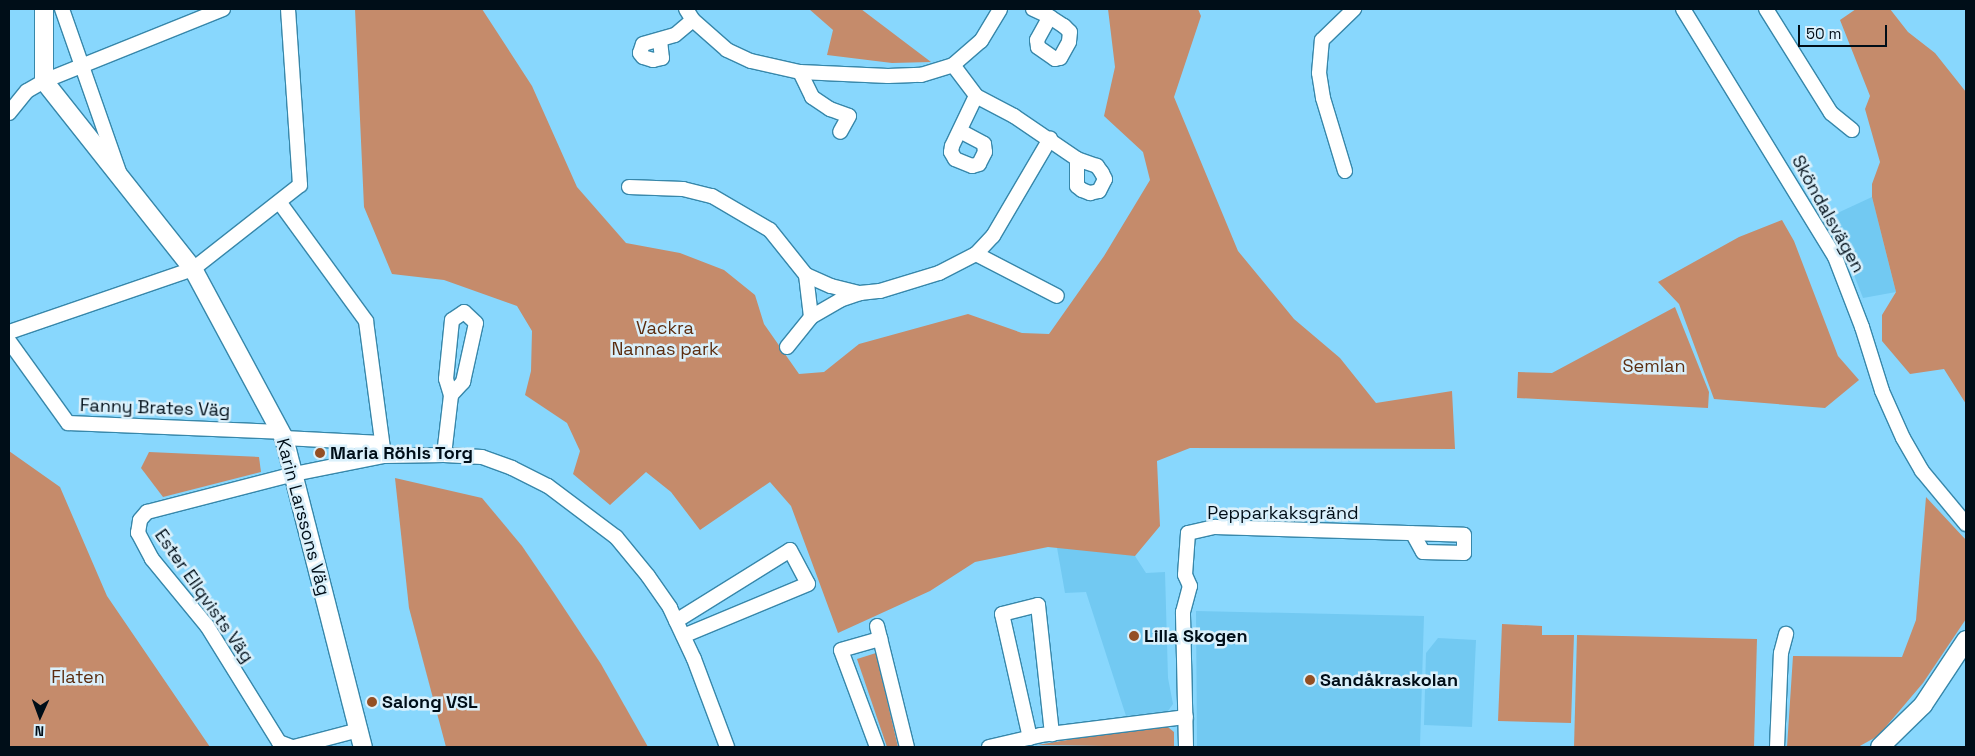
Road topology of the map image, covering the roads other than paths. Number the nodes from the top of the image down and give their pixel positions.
1 (44, 9) edge
2 (62, 9) edge
3 (223, 9) edge
4 (288, 9) edge
5 (1000, 9) edge
6 (1033, 9) edge
7 (1354, 9) edge
8 (1683, 9) edge
9 (1766, 9) edge
10 (690, 14) edge
11 (1050, 17) dead end
12 (660, 40) dead end
13 (953, 65) junction
14 (82, 66) junction
15 (800, 72) junction
16 (44, 81) junction
17 (976, 96) junction
18 (9, 113) edge
19 (1852, 130) dead end
20 (960, 131) dead end
21 (840, 132) dead end
22 (1050, 139) junction
23 (1077, 159) dead end
24 (1345, 171) dead end
25 (122, 180) junction
26 (628, 187) dead end
27 (280, 203) junction
28 (976, 254) junction
29 (193, 269) junction
30 (806, 275) junction
31 (860, 292) junction
32 (1057, 296) dead end
33 (811, 318) junction
34 (9, 332) edge
35 (9, 341) edge
36 (787, 347) dead end
37 (451, 395) junction
38 (282, 435) junction
39 (383, 449) junction
40 (444, 455) junction
41 (294, 474) junction
42 (1966, 524) edge
43 (1414, 534) dead end
44 (676, 621) junction
45 (1786, 634) dead end
46 (683, 636) junction
47 (1966, 640) edge
48 (1186, 717) junction
49 (359, 730) junction
50 (1052, 734) junction
51 (1030, 738) junction
52 (293, 747) edge
53 (363, 747) edge
54 (727, 747) edge
55 (877, 747) edge
56 (907, 747) edge
57 (989, 747) edge
58 (1186, 747) edge
59 (1777, 747) edge
60 (1880, 747) edge

1 - 16 street
2 - 14 street, Karin Larssons Väg
3 - 14 street
4 - 27 street
5 - 13 street
6 - 11 street
7 - 24 street
8 - 42 street, Sköndalsvägen
9 - 19 street
10 - 12 street
10 - 15 street
13 - 15 street
13 - 17 street
14 - 16 street
14 - 25 street, Karin Larssons Väg
15 - 21 street
16 - 18 street
16 - 25 street, Karin Larssons Väg
17 - 20 street
17 - 22 street
22 - 23 street
22 - 28 street
25 - 29 street, Karin Larssons Väg
26 - 30 street
27 - 29 street
27 - 39 street
28 - 31 street
28 - 32 street
29 - 34 street
29 - 38 street, Karin Larssons Väg
30 - 31 street
30 - 33 street
31 - 33 street
33 - 36 street
35 - 38 street, Fanny Brates Väg
37 - 37 street
37 - 40 street
38 - 39 street
38 - 41 street, Karin Larssons Väg
39 - 40 street
39 - 41 street
40 - 44 street
41 - 49 street, Karin Larssons Väg
41 - 52 street, Ester Ellqvists Väg
43 - 48 street, Pepparkaksgränd
44 - 46 street
44 - 46 street
45 - 59 street
46 - 54 street
47 - 60 street
48 - 50 street
48 - 58 street, Pepparkaksgränd
49 - 52 street, Ester Ellqvists Väg
49 - 53 street, Karin Larssons Väg
50 - 51 street
50 - 51 street
51 - 57 street
55 - 56 street

